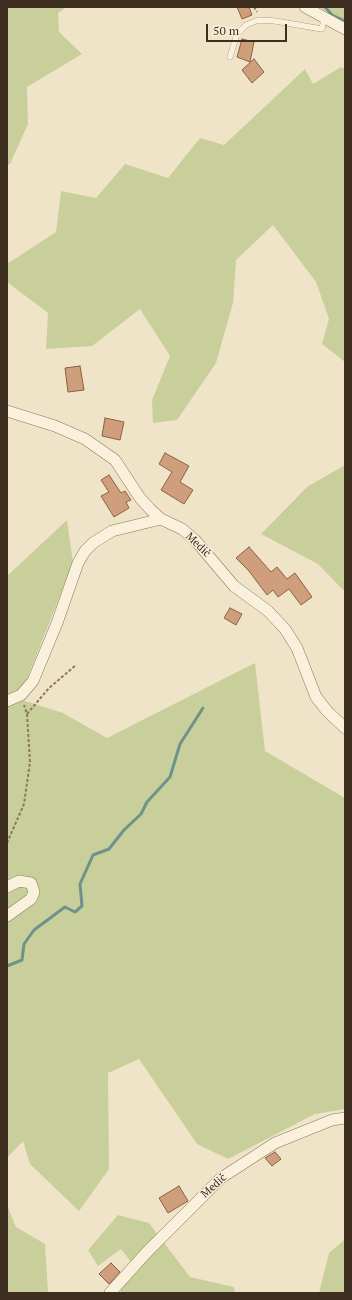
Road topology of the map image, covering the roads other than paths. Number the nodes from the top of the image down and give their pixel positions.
1 (304, 7) edge
2 (324, 19) junction
3 (345, 29) edge
4 (230, 57) dead end
5 (7, 412) edge
6 (161, 519) junction
7 (7, 701) edge
8 (345, 728) edge
9 (7, 887) edge
10 (7, 916) edge
11 (345, 1118) edge
12 (110, 1293) edge

1 - 2 street
2 - 3 street
2 - 4 lane
5 - 6 street, Medič
6 - 7 street
6 - 8 street, Medič
9 - 10 street
11 - 12 street, Medič

